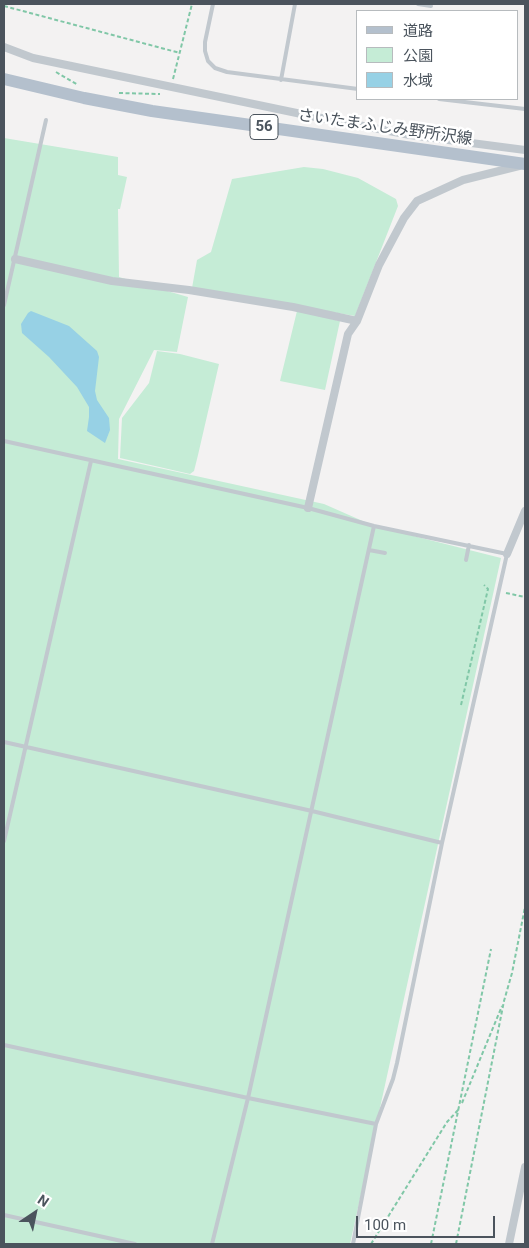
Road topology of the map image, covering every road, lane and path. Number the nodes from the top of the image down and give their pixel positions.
1 (192, 4) edge
2 (213, 4) edge
3 (295, 4) edge
4 (418, 4) edge
5 (431, 5) edge
6 (4, 6) edge
7 (4, 47) edge
8 (180, 53) junction
9 (49, 68) dead end
10 (4, 80) edge
11 (281, 80) junction
12 (83, 88) dead end
13 (171, 88) junction
14 (356, 89) edge
15 (118, 93) dead end
16 (448, 100) edge
17 (525, 109) edge
18 (46, 120) dead end
19 (525, 150) edge
20 (525, 164) edge
21 (15, 259) junction
22 (4, 305) edge
23 (357, 321) junction
24 (4, 441) edge
25 (91, 461) junction
26 (308, 508) junction
27 (525, 511) edge
28 (374, 526) junction
29 (469, 546) junction
30 (369, 550) junction
31 (386, 553) dead end
32 (507, 554) junction
33 (466, 560) dead end
34 (484, 585) dead end
35 (498, 591) junction
36 (525, 597) edge
37 (461, 705) dead end
38 (4, 742) edge
39 (26, 748) junction
40 (312, 811) junction
41 (4, 841) edge
42 (442, 843) junction
43 (525, 907) edge
44 (491, 949) dead end
45 (504, 1001) junction
46 (4, 1045) edge
47 (248, 1098) junction
48 (459, 1109) junction
49 (376, 1124) junction
50 (525, 1167) edge
51 (4, 1215) edge
52 (135, 1244) edge
53 (212, 1244) edge
54 (353, 1244) edge
55 (371, 1244) edge
56 (431, 1244) edge
57 (456, 1244) edge
58 (509, 1244) edge

1 - 8 path
2 - 11 lane
3 - 11 lane
4 - 5 lane
6 - 8 path
7 - 13 street
8 - 13 path
9 - 12 path
10 - 20 main road, さいたまふじみ野所沢線 / 56
11 - 14 lane
13 - 15 path
13 - 19 street
16 - 17 lane
18 - 21 lane
20 - 23 street
21 - 22 lane
21 - 23 street
23 - 26 street
24 - 25 lane
25 - 26 lane
25 - 39 lane
26 - 28 lane
27 - 32 street
28 - 29 lane
28 - 30 lane
29 - 32 lane
29 - 33 lane
30 - 31 lane
30 - 40 lane
32 - 35 lane
34 - 37 path
35 - 36 path
35 - 42 lane
38 - 39 lane
39 - 40 lane
39 - 41 lane
40 - 42 lane
40 - 47 lane
42 - 49 lane
43 - 45 path
44 - 48 path
45 - 48 path
45 - 57 path
46 - 47 lane
47 - 49 lane
47 - 53 lane
48 - 55 path
48 - 56 path
49 - 54 lane
50 - 58 street
51 - 52 lane

